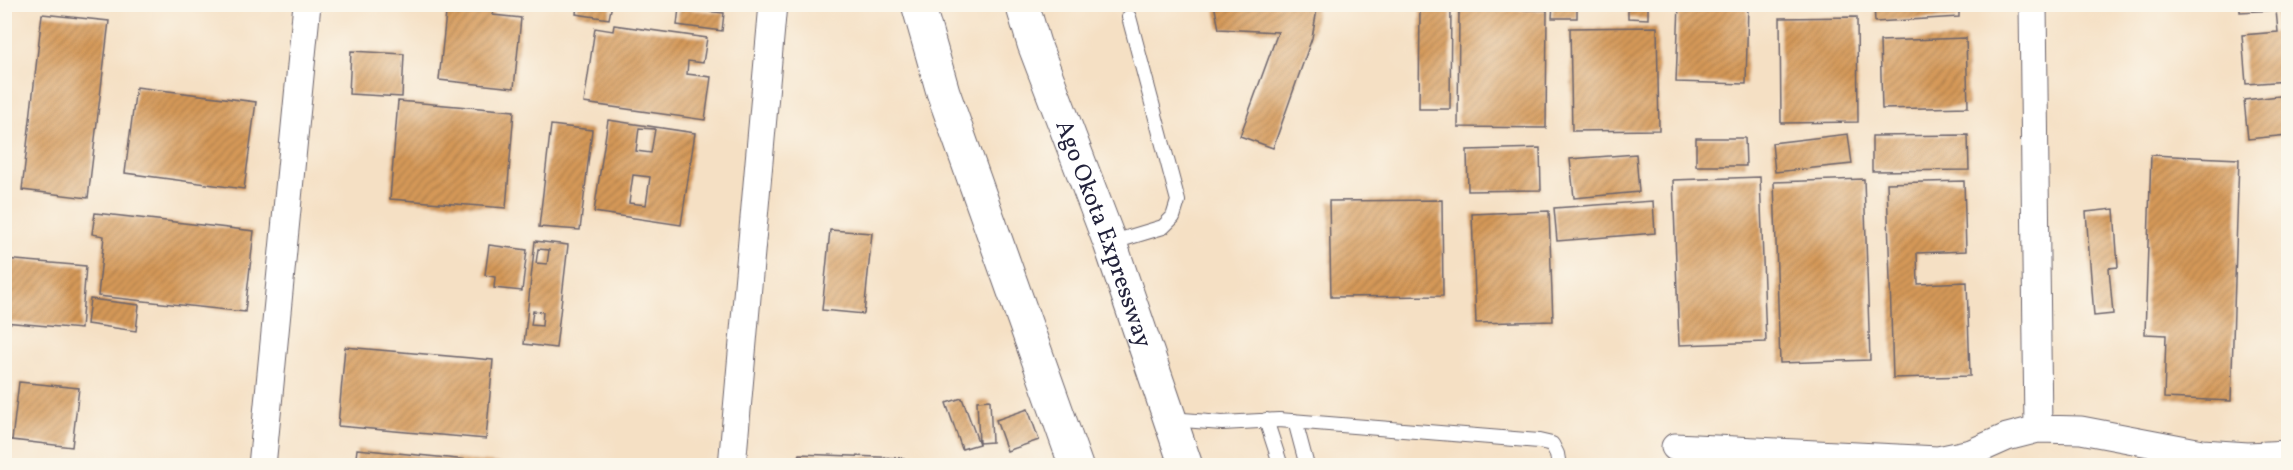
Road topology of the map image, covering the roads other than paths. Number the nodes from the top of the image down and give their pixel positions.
1 (307, 4) edge
2 (773, 4) edge
3 (918, 4) edge
4 (1022, 4) edge
5 (2033, 4) edge
6 (1129, 17) dead end
7 (1110, 243) junction
8 (1170, 419) junction
9 (1266, 420) junction
10 (1294, 421) junction
11 (2038, 429) junction
12 (1675, 447) dead end
13 (2289, 454) edge
14 (262, 465) edge
15 (732, 465) edge
16 (1076, 465) edge
17 (1186, 465) edge
18 (1281, 465) edge
19 (1307, 465) edge
20 (1559, 465) edge

1 - 14 street
2 - 15 street
3 - 16 main road
4 - 7 main road, Ago Okota Expressway
5 - 11 street
6 - 7 lane
7 - 8 main road, Ago Okota Expressway
8 - 9 lane
8 - 17 main road, Ago Okota Expressway
9 - 10 lane
9 - 18 lane
10 - 19 lane
10 - 20 lane
11 - 12 street
11 - 13 street

